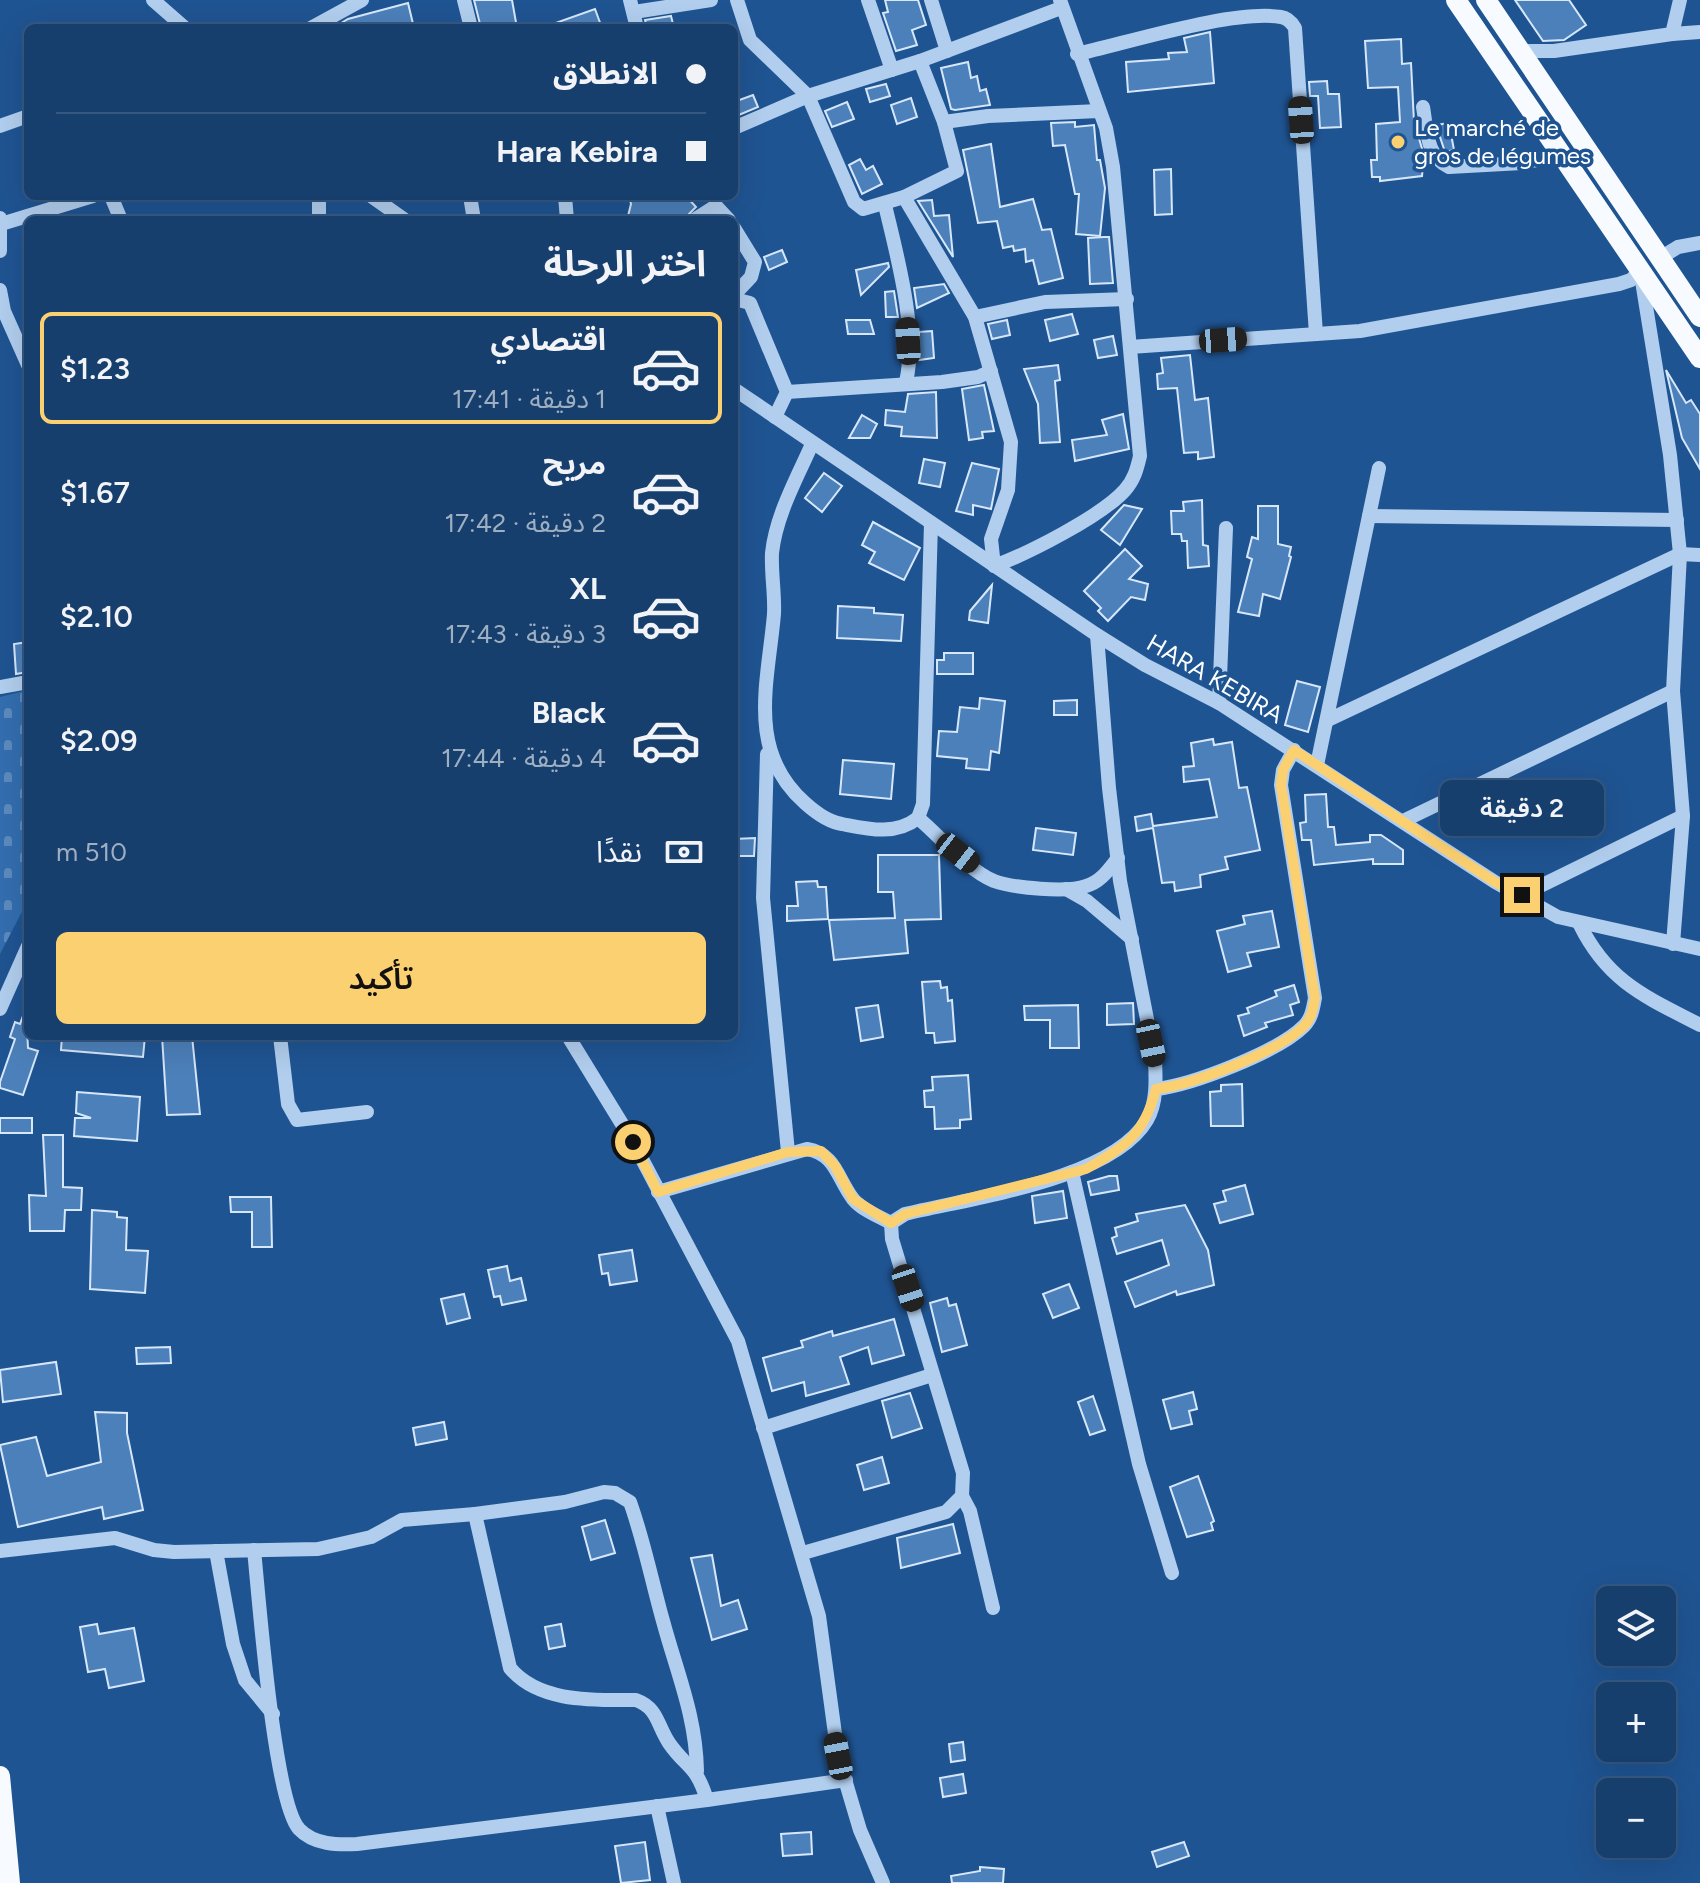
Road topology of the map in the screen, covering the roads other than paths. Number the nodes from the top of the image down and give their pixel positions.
1 (362, 0) edge
2 (464, 0) edge
3 (711, 0) edge
4 (737, 0) edge
5 (868, 0) edge
6 (931, 0) edge
7 (1456, 0) edge
8 (1486, 0) edge
9 (1680, 0) edge
10 (158, 4) edge
11 (1061, 4) edge
12 (632, 6) edge
13 (164, 24) edge
14 (180, 24) edge
15 (318, 24) edge
16 (470, 24) edge
17 (1700, 32) edge
18 (1672, 34) junction
19 (947, 51) junction
20 (1521, 51) junction
21 (1077, 54) junction
22 (920, 61) junction
23 (892, 70) junction
24 (808, 96) junction
25 (1423, 107) dead end
26 (1099, 111) junction
27 (24, 117) edge
28 (944, 122) junction
29 (0, 126) edge
30 (738, 126) edge
31 (1562, 155) junction
32 (904, 197) junction
33 (78, 200) edge
34 (377, 200) edge
35 (707, 201) edge
36 (885, 205) junction
37 (399, 216) edge
38 (726, 216) edge
39 (1, 221) edge
40 (738, 234) edge
41 (1700, 243) edge
42 (0, 251) edge
43 (1660, 258) junction
44 (1640, 271) junction
45 (0, 290) edge
46 (738, 292) edge
47 (738, 298) edge
48 (1127, 299) junction
49 (975, 317) junction
50 (1700, 317) edge
51 (1316, 334) junction
52 (1130, 347) junction
53 (24, 356) edge
54 (1700, 358) edge
55 (991, 371) junction
56 (906, 382) junction
57 (738, 392) edge
58 (787, 392) junction
59 (775, 417) junction
60 (812, 444) junction
61 (1379, 468) dead end
62 (1369, 516) junction
63 (1677, 520) junction
64 (931, 523) junction
65 (1226, 528) dead end
66 (1680, 554) junction
67 (1700, 555) edge
68 (994, 566) junction
69 (1097, 635) junction
70 (24, 683) edge
71 (0, 687) edge
72 (1673, 691) junction
73 (1219, 703) junction
74 (1328, 720) junction
75 (767, 745) junction
76 (1294, 750) junction
77 (1317, 765) junction
78 (1683, 816) junction
79 (918, 818) junction
80 (1403, 821) junction
81 (1118, 858) junction
82 (1066, 889) junction
83 (1522, 895) junction
84 (1580, 925) junction
85 (1133, 940) junction
86 (1673, 944) junction
87 (1700, 949) edge
88 (24, 955) edge
89 (0, 1009) edge
90 (1700, 1025) edge
91 (280, 1040) edge
92 (571, 1040) edge
93 (1156, 1089) junction
94 (367, 1112) dead end
95 (788, 1152) junction
96 (1072, 1172) junction
97 (658, 1192) junction
98 (891, 1223) junction
99 (932, 1375) junction
100 (763, 1428) junction
101 (962, 1496) junction
102 (475, 1514) junction
103 (254, 1550) junction
104 (0, 1551) edge
105 (216, 1551) junction
106 (803, 1553) junction
107 (1172, 1573) dead end
108 (993, 1608) dead end
109 (273, 1714) junction
110 (697, 1771) junction
111 (0, 1776) edge
112 (846, 1780) junction
113 (707, 1800) junction
114 (657, 1806) junction
115 (10, 1883) edge
116 (674, 1883) edge
117 (883, 1883) edge

1 - 15 street
2 - 16 street
3 - 12 street
4 - 24 street
5 - 23 street
6 - 19 street
7 - 31 main road
8 - 20 main road
9 - 18 street
10 - 13 street
10 - 14 street
11 - 19 street
11 - 21 street
17 - 18 street
18 - 20 street
19 - 22 street
20 - 43 main road
21 - 26 street
21 - 51 street
22 - 23 street
22 - 28 street
23 - 24 street
24 - 30 street
24 - 36 street
25 - 31 street
26 - 28 street
26 - 48 street
27 - 29 street
28 - 32 street
31 - 44 main road
32 - 36 street
32 - 49 street
33 - 39 street
34 - 37 street
35 - 38 street
36 - 56 street
39 - 42 street
40 - 46 street
41 - 43 street
43 - 44 main road
43 - 50 main road
44 - 51 street
44 - 54 main road
44 - 63 street
45 - 53 street
47 - 58 street
48 - 49 street
48 - 52 street
49 - 55 street
51 - 52 street
52 - 68 street
55 - 56 street
55 - 68 street
56 - 58 street
57 - 59 street, HARA KEBIRA
58 - 59 street
59 - 60 street, HARA KEBIRA
60 - 64 street, HARA KEBIRA
60 - 75 street
61 - 62 street
62 - 63 street
62 - 74 street
63 - 66 street
64 - 68 street, HARA KEBIRA
64 - 79 street
65 - 73 street
66 - 67 street
66 - 72 street
66 - 74 street
68 - 69 street, HARA KEBIRA
69 - 73 street, HARA KEBIRA
69 - 81 street
70 - 71 street
72 - 78 street
72 - 80 street
73 - 76 street, HARA KEBIRA
74 - 77 street
75 - 79 street
75 - 95 street
76 - 77 street, HARA KEBIRA
76 - 93 street
77 - 80 street, HARA KEBIRA
78 - 83 street
78 - 86 street
79 - 82 street
80 - 83 street, HARA KEBIRA
81 - 82 street
81 - 85 street
82 - 85 street
83 - 84 street, HARA KEBIRA
84 - 86 street, HARA KEBIRA
84 - 90 street
85 - 93 street
86 - 87 street, HARA KEBIRA
88 - 89 street
91 - 94 street
92 - 97 street
93 - 96 street
95 - 97 street
95 - 98 street
96 - 98 street
96 - 107 street
97 - 100 street
98 - 99 street
99 - 100 street
99 - 101 street
100 - 106 street
101 - 106 street
101 - 108 street
102 - 103 street
102 - 110 street
102 - 110 street
103 - 105 street
103 - 109 street
104 - 105 street
105 - 109 street
106 - 112 street
109 - 114 street
110 - 113 street
111 - 115 main road
112 - 113 street
112 - 117 street
113 - 114 street
114 - 116 street

